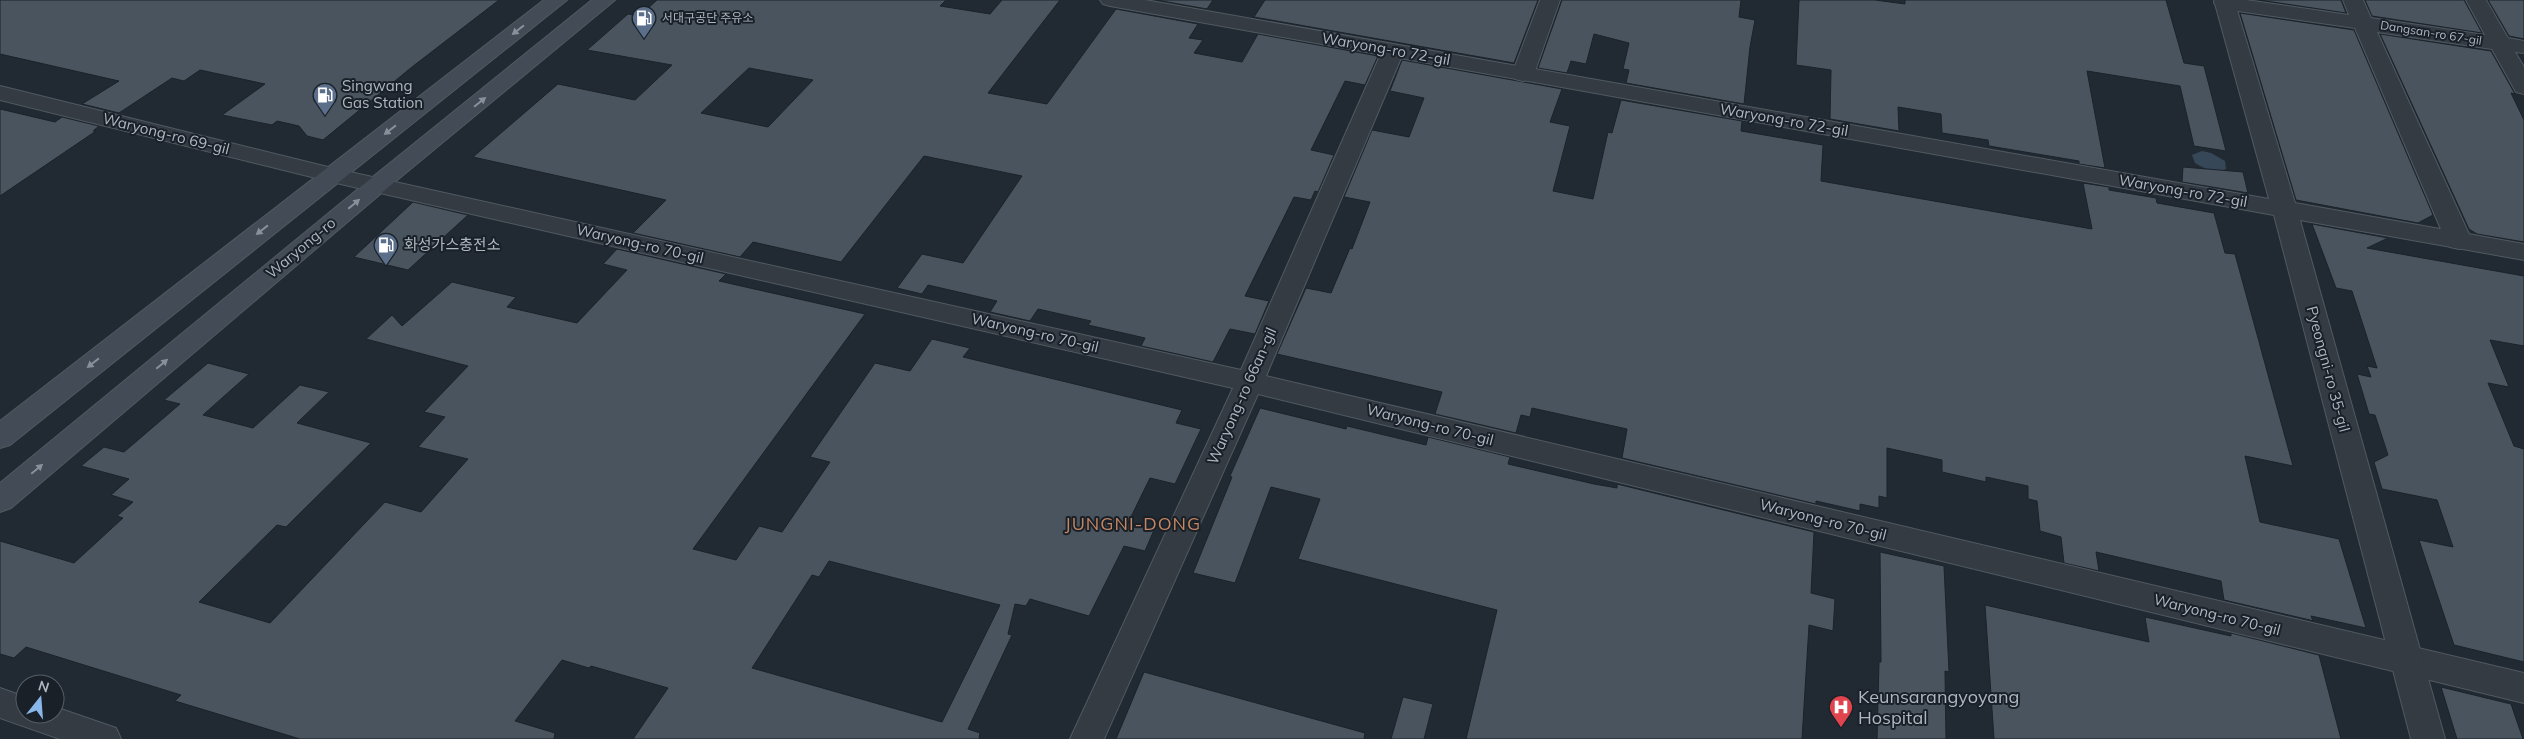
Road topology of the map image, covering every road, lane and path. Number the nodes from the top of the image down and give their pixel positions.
1 (556, 0) edge
2 (605, 0) edge
3 (1110, 0) edge
4 (1550, 0) edge
5 (2353, 0) edge
6 (2476, 0) edge
7 (2224, 1) edge
8 (2362, 22) junction
9 (2500, 43) junction
10 (2524, 47) edge
11 (1393, 50) junction
12 (1523, 74) junction
13 (2524, 86) edge
14 (0, 94) edge
15 (332, 175) junction
16 (377, 185) junction
17 (2284, 210) junction
18 (2459, 242) junction
19 (2524, 252) edge
20 (1250, 382) junction
21 (0, 437) edge
22 (0, 500) edge
23 (2405, 660) junction
24 (2524, 688) edge
25 (0, 703) edge
26 (15, 708) edge
27 (61, 724) edge
28 (104, 739) edge
29 (1086, 739) edge
30 (2428, 739) edge

1 -> 15 main road
16 -> 2 main road, Waryong-ro
3 - 11 street, Waryong-ro 72-gil
4 - 12 street
5 - 8 street, Dangsan-ro 67-gil
6 - 9 street, Dangsan-ro 67-gil
7 - 8 street, Dangsan-ro 67-gil
7 - 17 street, Pyeongni-ro 35-gil
8 - 9 street, Dangsan-ro 67-gil
8 - 18 street
9 - 10 street, Dangsan-ro 67-gil
9 - 13 street
11 - 12 street, Waryong-ro 72-gil
11 - 20 street, Waryong-ro 66an-gil
12 - 17 street, Waryong-ro 72-gil
14 - 15 street, Waryong-ro 69-gil
15 - 16 street, Waryong-ro 70-gil
15 -> 21 main road
16 - 20 street, Waryong-ro 70-gil
22 -> 16 main road, Waryong-ro
17 - 18 street, Waryong-ro 72-gil
17 - 23 street, Pyeongni-ro 35-gil
18 - 19 street, Waryong-ro 72-gil
20 - 23 street, Waryong-ro 70-gil
20 - 29 street, Waryong-ro 66an-gil
23 - 24 street, Waryong-ro 70-gil
23 - 30 street, Pyeongni-ro 35-gil
25 - 26 street
27 - 28 street

